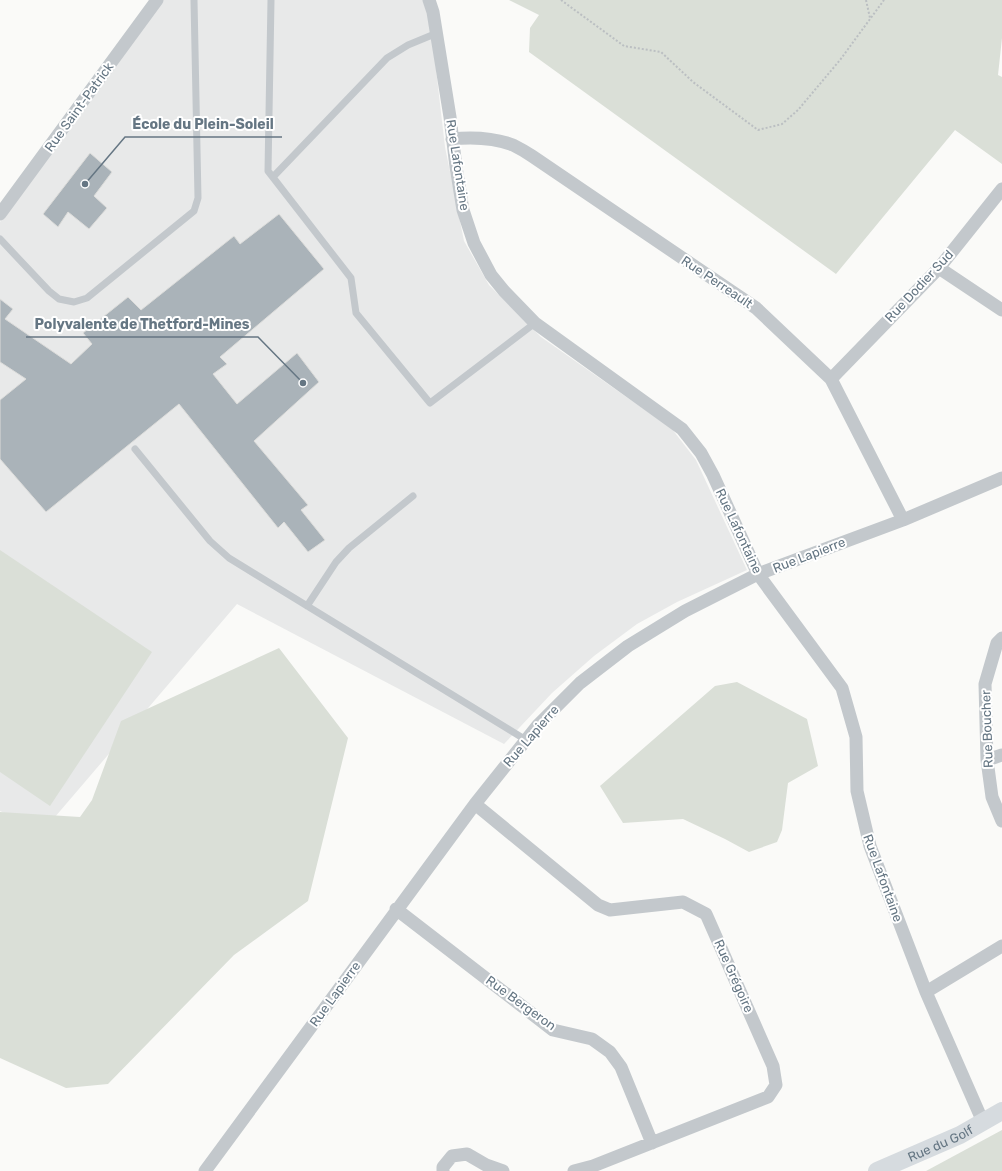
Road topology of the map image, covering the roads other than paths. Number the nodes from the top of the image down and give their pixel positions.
1 (157, 0) edge
2 (194, 0) edge
3 (271, 0) edge
4 (429, 0) edge
5 (437, 33) junction
6 (452, 139) junction
7 (273, 177) junction
8 (1002, 189) edge
9 (0, 214) edge
10 (0, 239) edge
11 (939, 268) junction
12 (1002, 310) edge
13 (535, 323) junction
14 (831, 379) junction
15 (135, 449) dead end
16 (1002, 478) edge
17 (413, 496) dead end
18 (903, 520) junction
19 (758, 574) junction
20 (307, 606) junction
21 (1002, 638) edge
22 (526, 740) junction
23 (1002, 754) edge
24 (987, 760) junction
25 (475, 804) junction
26 (1002, 821) edge
27 (396, 909) junction
28 (1002, 946) edge
29 (926, 992) junction
30 (1002, 1111) edge
31 (983, 1122) junction
32 (652, 1143) junction
33 (206, 1171) edge
34 (443, 1171) edge
35 (503, 1171) edge
36 (574, 1171) edge
37 (877, 1171) edge

1 - 9 street, Rue Saint-Patrick
2 - 10 lane
3 - 7 lane
4 - 5 street, Rue Lafontaine
5 - 6 street, Rue Lafontaine
5 - 7 lane
6 - 13 street, Rue Lafontaine
6 - 14 street, Rue Perreault
7 - 13 lane
8 - 11 street, Rue Dodier Sud
11 - 12 street
11 - 14 street, Rue Dodier Sud
13 - 19 street, Rue Lafontaine
14 - 18 street, Rue Perreault
15 - 20 lane
16 - 18 street, Rue Lapierre
17 - 20 lane
18 - 19 street, Rue Lapierre
19 - 22 street, Rue Lapierre
19 - 29 street, Rue Lafontaine
20 - 22 lane
21 - 24 street, Rue Boucher
22 - 25 street, Rue Lapierre
23 - 24 street
24 - 26 street, Rue Boucher
25 - 27 street, Rue Lapierre
25 - 32 street, Rue Grégoire
27 - 32 street, Rue Bergeron
27 - 33 street, Rue Lapierre
28 - 29 street
29 - 31 street, Rue Lafontaine
30 - 31 street, Rue du Golf
31 - 37 street, Rue du Golf
32 - 36 street, Rue Grégoire
34 - 35 street

